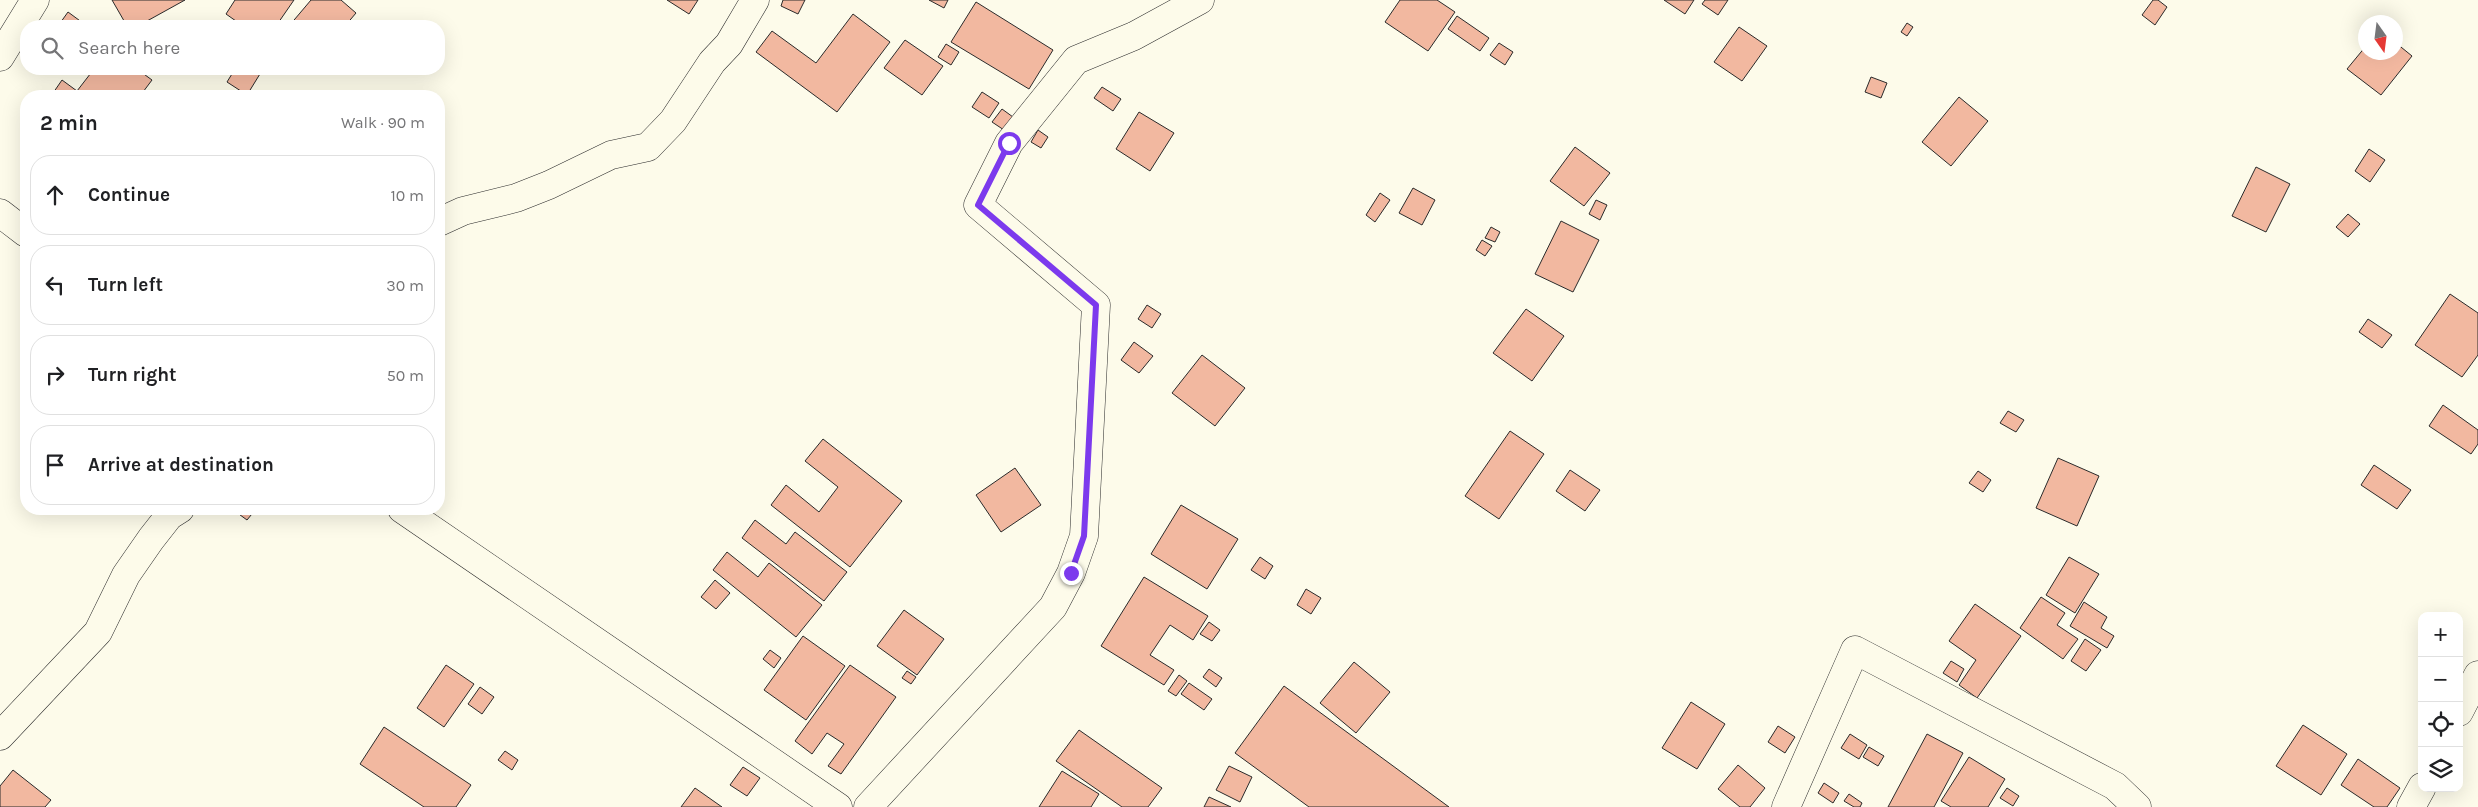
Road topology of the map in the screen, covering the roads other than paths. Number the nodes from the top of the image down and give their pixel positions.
1 (35, 0) edge
2 (755, 0) edge
3 (1200, 0) edge
4 (23, 20) edge
5 (20, 24) edge
6 (0, 57) edge
7 (0, 213) edge
8 (445, 219) edge
9 (20, 228) edge
10 (171, 515) edge
11 (411, 515) edge
12 (2478, 675) edge
13 (2463, 704) edge
14 (0, 736) edge
15 (2420, 792) edge
16 (2109, 796) edge
17 (838, 807) edge
18 (868, 807) edge
19 (1786, 807) edge
20 (2137, 807) edge
21 (2412, 807) edge

1 - 4 street
2 - 8 street
3 - 18 street
5 - 6 street
7 - 9 street
10 - 14 street
11 - 17 street
12 - 13 street
15 - 21 street
16 - 19 street
16 - 20 street

